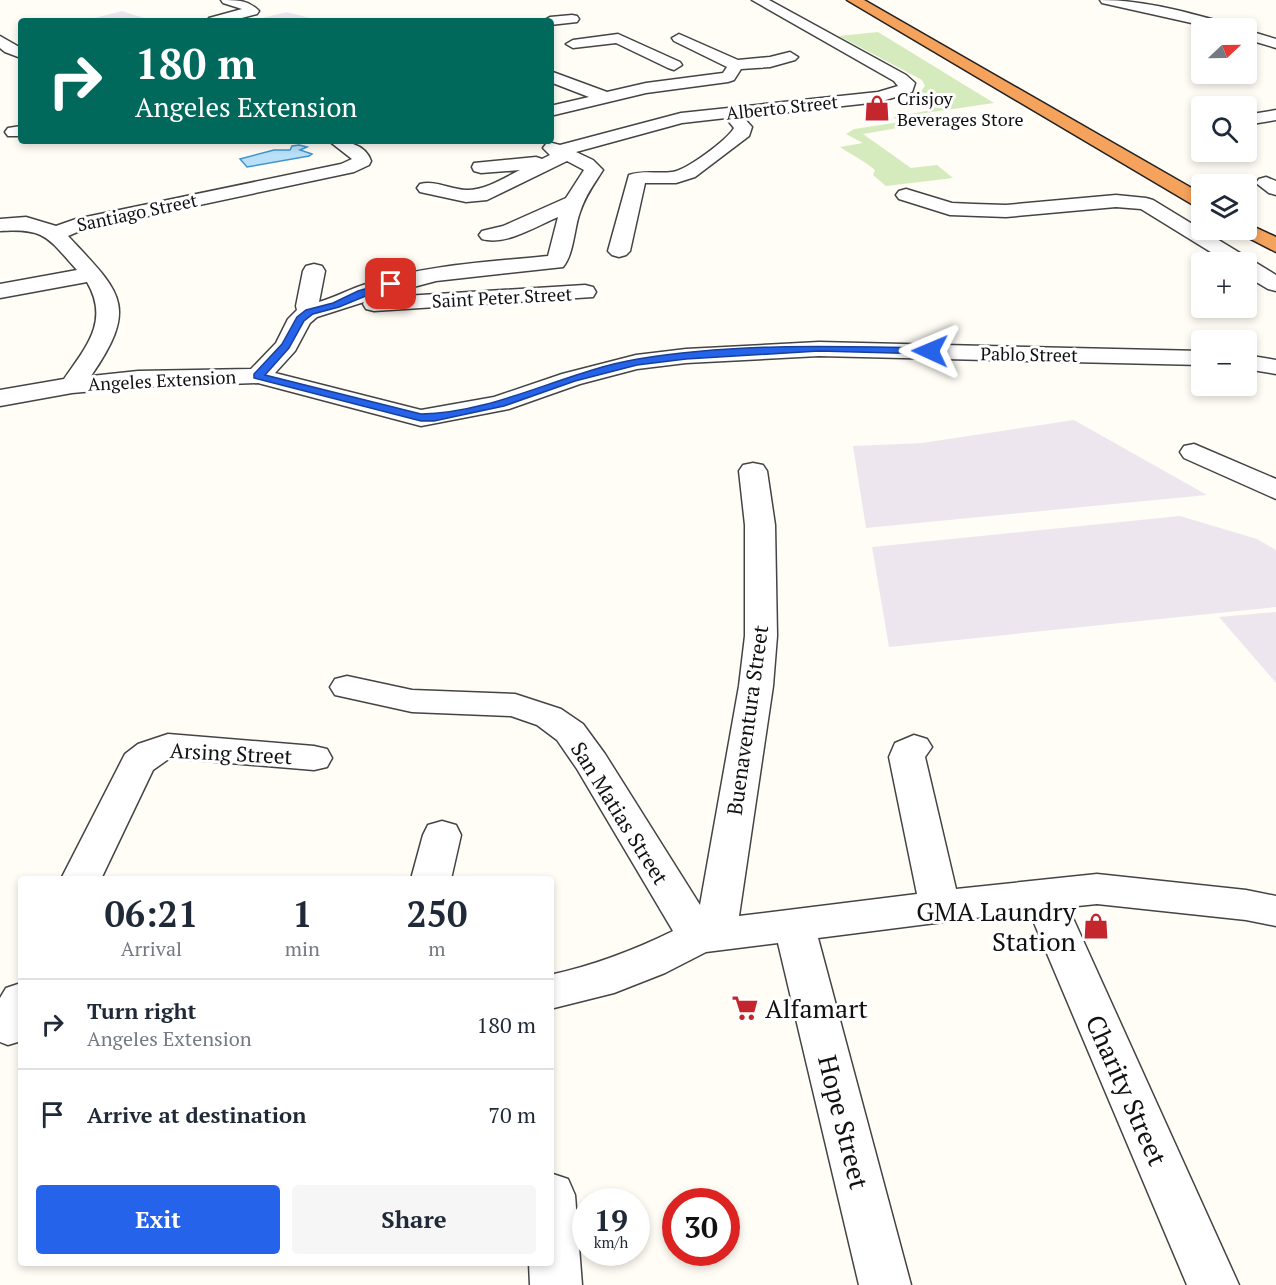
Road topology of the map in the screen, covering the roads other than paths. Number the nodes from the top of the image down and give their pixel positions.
1 (228, 0) edge
2 (759, 0) edge
3 (854, 0) edge
4 (879, 0) edge
5 (1107, 0) edge
6 (225, 18) edge
7 (572, 19) dead end
8 (1191, 19) edge
9 (554, 21) edge
10 (1257, 38) edge
11 (0, 40) edge
12 (1276, 44) edge
13 (731, 45) dead end
14 (753, 49) dead end
15 (18, 52) edge
16 (603, 56) dead end
17 (736, 65) junction
18 (554, 78) edge
19 (720, 78) junction
20 (678, 84) junction
21 (809, 90) dead end
22 (604, 98) junction
23 (830, 103) junction
24 (554, 110) edge
25 (764, 110) junction
26 (730, 113) junction
27 (1276, 115) edge
28 (1257, 118) edge
29 (342, 144) edge
30 (552, 152) edge
31 (1149, 152) dead end
32 (481, 167) dead end
33 (427, 188) dead end
34 (906, 195) dead end
35 (1191, 196) edge
36 (574, 202) junction
37 (0, 225) edge
38 (57, 233) junction
39 (489, 235) dead end
40 (1257, 235) edge
41 (1276, 246) edge
42 (619, 251) dead end
43 (1225, 252) edge
44 (314, 271) dead end
45 (1257, 273) edge
46 (92, 274) junction
47 (1276, 284) edge
48 (0, 291) edge
49 (585, 292) dead end
50 (348, 301) junction
51 (309, 312) junction
52 (1191, 358) edge
53 (1257, 364) edge
54 (1276, 367) edge
55 (258, 376) junction
56 (72, 385) junction
57 (0, 398) edge
58 (1194, 452) dead end
59 (753, 471) dead end
60 (1276, 490) edge
61 (347, 687) dead end
62 (914, 747) dead end
63 (314, 758) dead end
64 (442, 835) dead end
65 (82, 876) edge
66 (432, 876) edge
67 (1042, 894) junction
68 (940, 907) junction
69 (1276, 911) edge
70 (794, 924) junction
71 (707, 935) junction
72 (554, 991) edge
73 (554, 1255) edge
74 (556, 1285) edge
75 (885, 1285) edge
76 (1213, 1285) edge

1 - 6 street
2 - 23 street, Alberto Street
3 - 35 highway
4 - 31 highway
5 - 8 street
7 - 9 street
10 - 12 street
11 - 15 street
13 - 17 street
14 - 17 street
16 - 20 street
17 - 19 street
18 - 22 street
19 - 20 street
19 - 25 street
20 - 22 street
21 - 23 street
22 - 24 street
23 - 25 street, Alberto Street
25 - 26 street, Alberto Street
26 - 30 street, Alberto Street
26 - 42 street
27 - 28 street
29 - 38 street, Santiago Street
30 - 32 street
30 - 33 street
30 - 36 street
34 - 43 street
36 - 39 street
36 - 50 street
37 - 38 street
38 - 46 street, Santiago Street
40 - 41 highway
44 - 51 street
45 - 47 street
46 - 48 street
46 - 56 street, Santiago Street
49 - 50 street, Saint Peter Street
50 - 51 street
51 - 55 street, Angeles Extension
52 - 55 street, Pablo Street
53 - 54 street
55 - 56 street, Angeles Extension
56 - 57 street, Angeles Extension
58 - 60 street
59 - 71 street, Buenaventura Street
61 - 71 street, San Matias Street
62 - 68 street
63 - 65 street, Arsing Street
64 - 66 street
67 - 68 street
67 - 69 street
67 - 76 street, Charity Street
68 - 70 street
70 - 71 street
70 - 75 street, Hope Street
71 - 72 street
73 - 74 street

